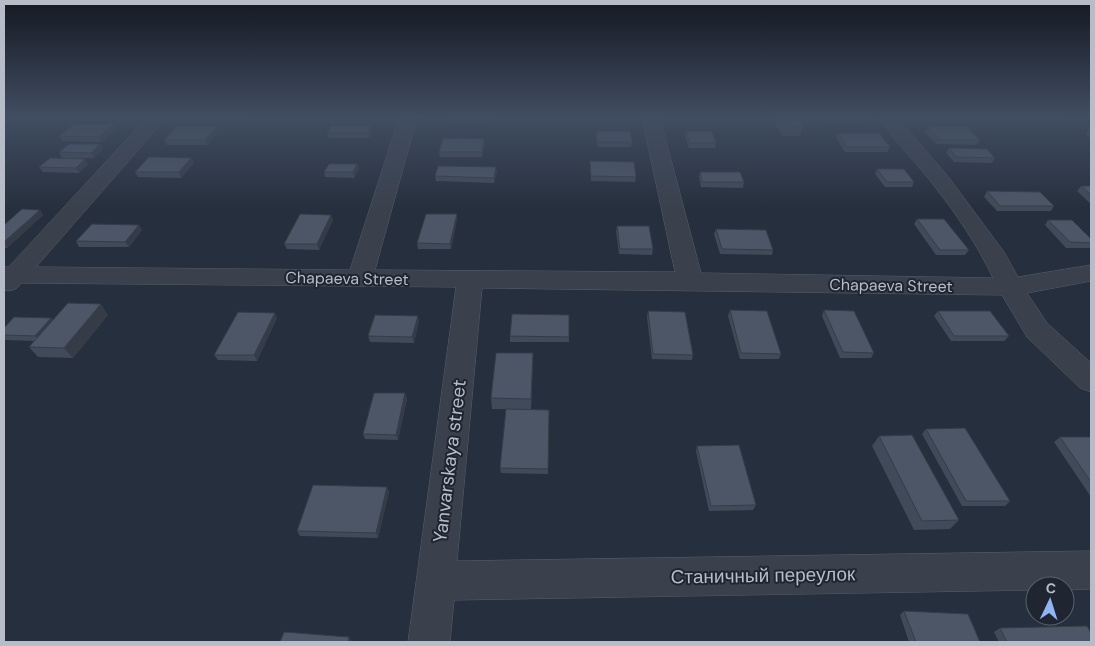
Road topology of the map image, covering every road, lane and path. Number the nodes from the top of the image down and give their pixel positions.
1 (128, 148) edge
2 (399, 148) edge
3 (659, 148) edge
4 (912, 148) edge
5 (1091, 273) edge
6 (360, 278) junction
7 (8, 279) edge
8 (470, 280) junction
9 (690, 281) junction
10 (1010, 287) junction
11 (1091, 380) edge
12 (1091, 570) edge
13 (436, 581) junction
14 (429, 642) edge

1 - 7 street
2 - 6 street
3 - 9 street
4 - 10 street
5 - 10 street, Chapaeva Street
6 - 7 street, Chapaeva Street
6 - 8 street, Chapaeva Street
8 - 9 street, Chapaeva Street
8 - 13 street, Yanvarskaya street
9 - 10 street, Chapaeva Street
10 - 11 street
12 - 13 street, Станичный переулок
13 - 14 street, Yanvarskaya street

